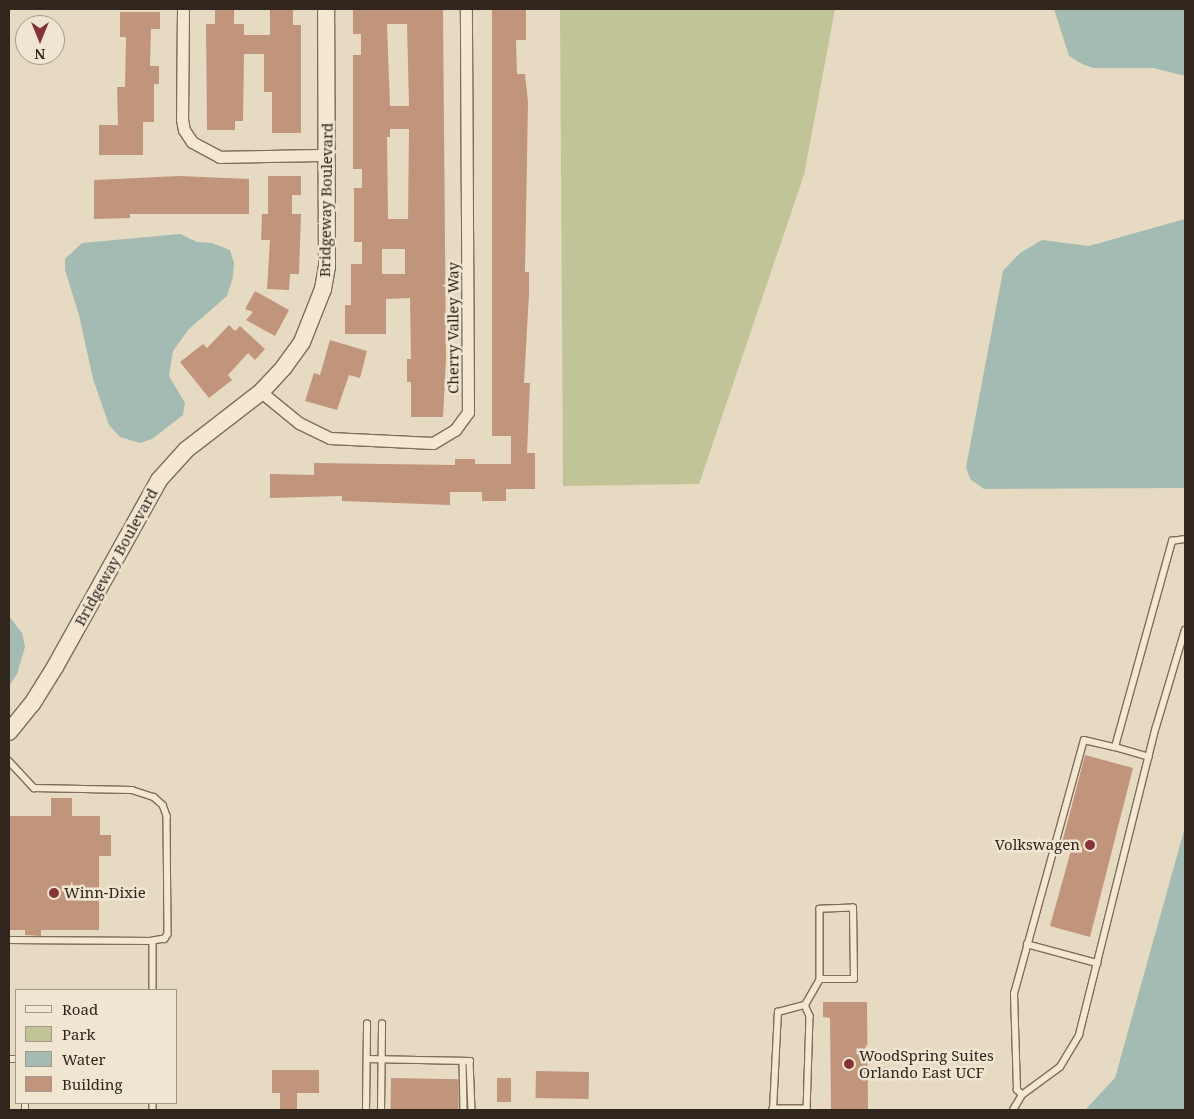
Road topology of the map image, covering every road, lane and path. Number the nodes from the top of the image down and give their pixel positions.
1 (183, 9) edge
2 (326, 9) edge
3 (466, 9) edge
4 (328, 155) junction
5 (261, 392) junction
6 (1185, 540) edge
7 (1185, 630) edge
8 (9, 732) edge
9 (1115, 747) junction
10 (1149, 757) junction
11 (9, 761) edge
12 (9, 940) edge
13 (153, 941) junction
14 (1027, 944) junction
15 (1097, 963) junction
16 (820, 979) junction
17 (153, 989) edge
18 (805, 1004) junction
19 (368, 1024) dead end
20 (382, 1024) dead end
21 (367, 1059) junction
22 (381, 1059) junction
23 (463, 1061) junction
24 (1022, 1095) junction
25 (366, 1110) edge
26 (381, 1110) edge
27 (464, 1110) edge
28 (472, 1110) edge
29 (773, 1110) edge
30 (1013, 1110) edge

1 - 4 street
2 - 4 street, Bridgeway Boulevard
3 - 5 street, Cherry Valley Way
4 - 5 street, Bridgeway Boulevard
5 - 8 street, Bridgeway Boulevard
6 - 9 lane
7 - 10 lane
9 - 10 lane
9 - 14 lane
10 - 15 lane
11 - 13 lane
12 - 13 lane
13 - 17 lane
14 - 15 lane
14 - 24 lane
15 - 24 lane
16 - 16 lane
16 - 18 lane
18 - 29 lane
18 - 29 lane
19 - 21 lane
20 - 22 lane
21 - 22 lane
21 - 25 lane
22 - 23 lane
22 - 26 lane
23 - 27 lane
23 - 28 lane
24 - 30 lane

